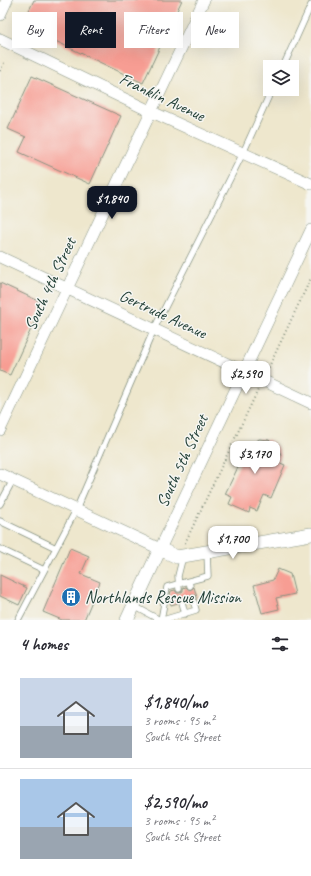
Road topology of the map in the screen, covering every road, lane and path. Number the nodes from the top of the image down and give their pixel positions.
1 (7, 0) edge
2 (204, 0) edge
3 (311, 6) edge
4 (0, 15) edge
5 (0, 39) edge
6 (285, 60) edge
7 (5, 61) dead end
8 (0, 71) edge
9 (269, 96) edge
10 (152, 112) junction
11 (243, 153) junction
12 (311, 184) edge
13 (311, 230) edge
14 (0, 257) edge
15 (311, 278) edge
16 (66, 289) junction
17 (154, 329) junction
18 (244, 371) junction
19 (263, 380) junction
20 (311, 403) edge
21 (0, 430) edge
22 (0, 474) edge
23 (13, 480) junction
24 (0, 504) edge
25 (76, 510) junction
26 (0, 521) edge
27 (311, 534) edge
28 (56, 548) junction
29 (0, 549) edge
30 (160, 549) junction
31 (207, 552) junction
32 (181, 557) junction
33 (44, 570) junction
34 (178, 586) junction
35 (193, 599) dead end
36 (182, 602) dead end
37 (185, 614) junction
38 (130, 615) edge
39 (18, 620) edge
40 (161, 620) edge

1 - 4 street
2 - 10 street, South 4th Street
3 - 6 lane
5 - 10 street, Franklin Avenue
7 - 8 path
9 - 11 lane
10 - 11 street, Franklin Avenue
10 - 16 street, South 4th Street
11 - 12 street, Franklin Avenue
11 - 17 lane
13 - 18 street, South 5th Street
14 - 16 street, Gertrude Avenue
15 - 19 path
16 - 17 street, Gertrude Avenue
16 - 21 street, South 4th Street
17 - 18 street, Gertrude Avenue
17 - 25 lane
18 - 19 street, Gertrude Avenue
18 - 30 street, South 5th Street
19 - 20 street, Gertrude Avenue
19 - 32 path
22 - 23 street
23 - 24 lane
23 - 25 street
25 - 28 lane
25 - 30 street
26 - 28 lane
27 - 31 street
28 - 33 lane
29 - 33 lane
30 - 32 street
30 - 38 street, South 5th Street
31 - 32 street
31 - 34 lane
32 - 34 lane
33 - 39 lane
34 - 40 lane
35 - 37 lane
36 - 37 lane
37 - 40 lane
38 - 40 lane

